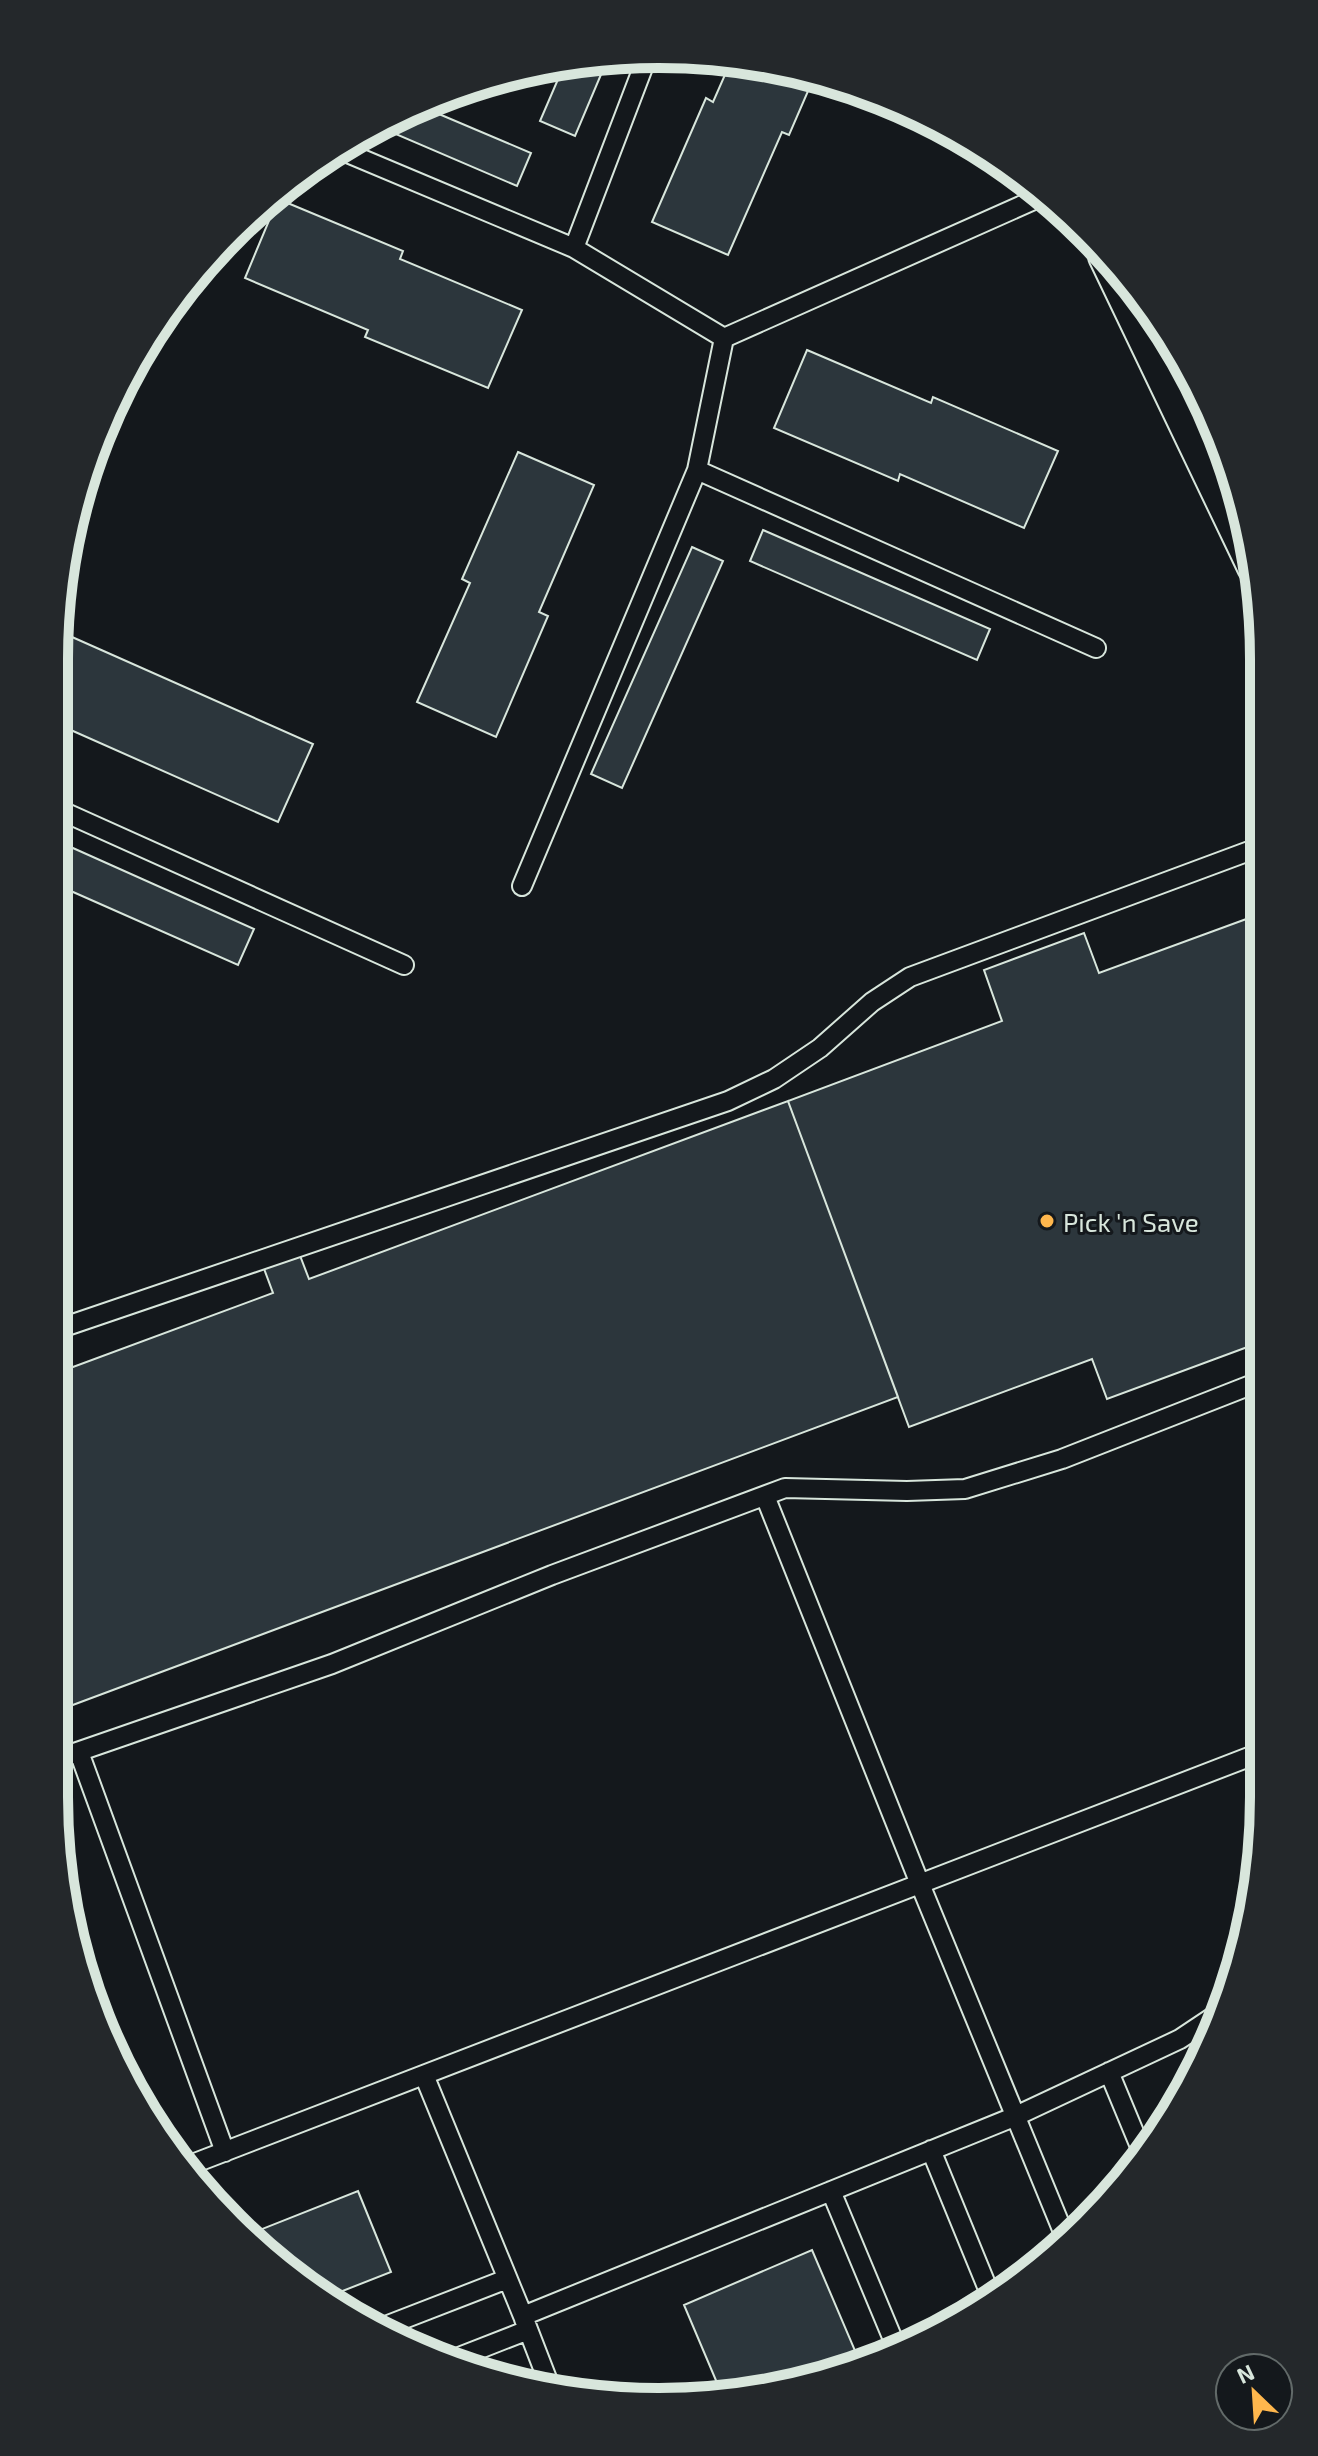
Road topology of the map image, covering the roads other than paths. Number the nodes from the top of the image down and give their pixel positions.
1 (643, 68) edge
2 (352, 155) edge
3 (1032, 201) edge
4 (574, 248) junction
5 (1125, 295) edge
6 (724, 338) junction
7 (697, 470) junction
8 (1234, 523) edge
9 (1096, 648) dead end
10 (68, 814) edge
11 (1250, 851) edge
12 (522, 886) dead end
13 (404, 965) dead end
14 (68, 1326) edge
15 (1250, 1385) edge
16 (765, 1496) junction
17 (79, 1752) junction
18 (68, 1756) edge
19 (1250, 1757) edge
20 (920, 1884) junction
21 (1205, 2022) edge
22 (1201, 2025) junction
23 (1202, 2029) edge
24 (1109, 2072) junction
25 (424, 2075) junction
26 (1016, 2116) junction
27 (1138, 2142) edge
28 (931, 2150) junction
29 (225, 2152) junction
30 (195, 2163) edge
31 (831, 2191) junction
32 (1062, 2229) edge
33 (507, 2279) junction
34 (987, 2288) edge
35 (525, 2323) junction
36 (392, 2324) edge
37 (893, 2339) edge
38 (463, 2355) edge
39 (546, 2377) edge

1 - 4 lane
2 - 4 lane
3 - 6 lane
4 - 6 lane
5 - 8 street
6 - 7 lane
7 - 9 lane
7 - 12 lane
10 - 13 lane
11 - 14 lane
15 - 16 lane
16 - 17 lane
16 - 20 lane
17 - 18 lane
17 - 29 lane
19 - 20 lane
20 - 25 lane
20 - 26 lane
21 - 22 lane
22 - 23 lane
22 - 24 lane
24 - 26 lane
24 - 27 lane
25 - 29 lane
25 - 33 lane
26 - 28 lane
26 - 32 lane
28 - 31 lane
28 - 34 lane
29 - 30 lane
31 - 35 lane
31 - 37 lane
33 - 35 lane
33 - 36 lane
35 - 38 lane
35 - 39 lane

